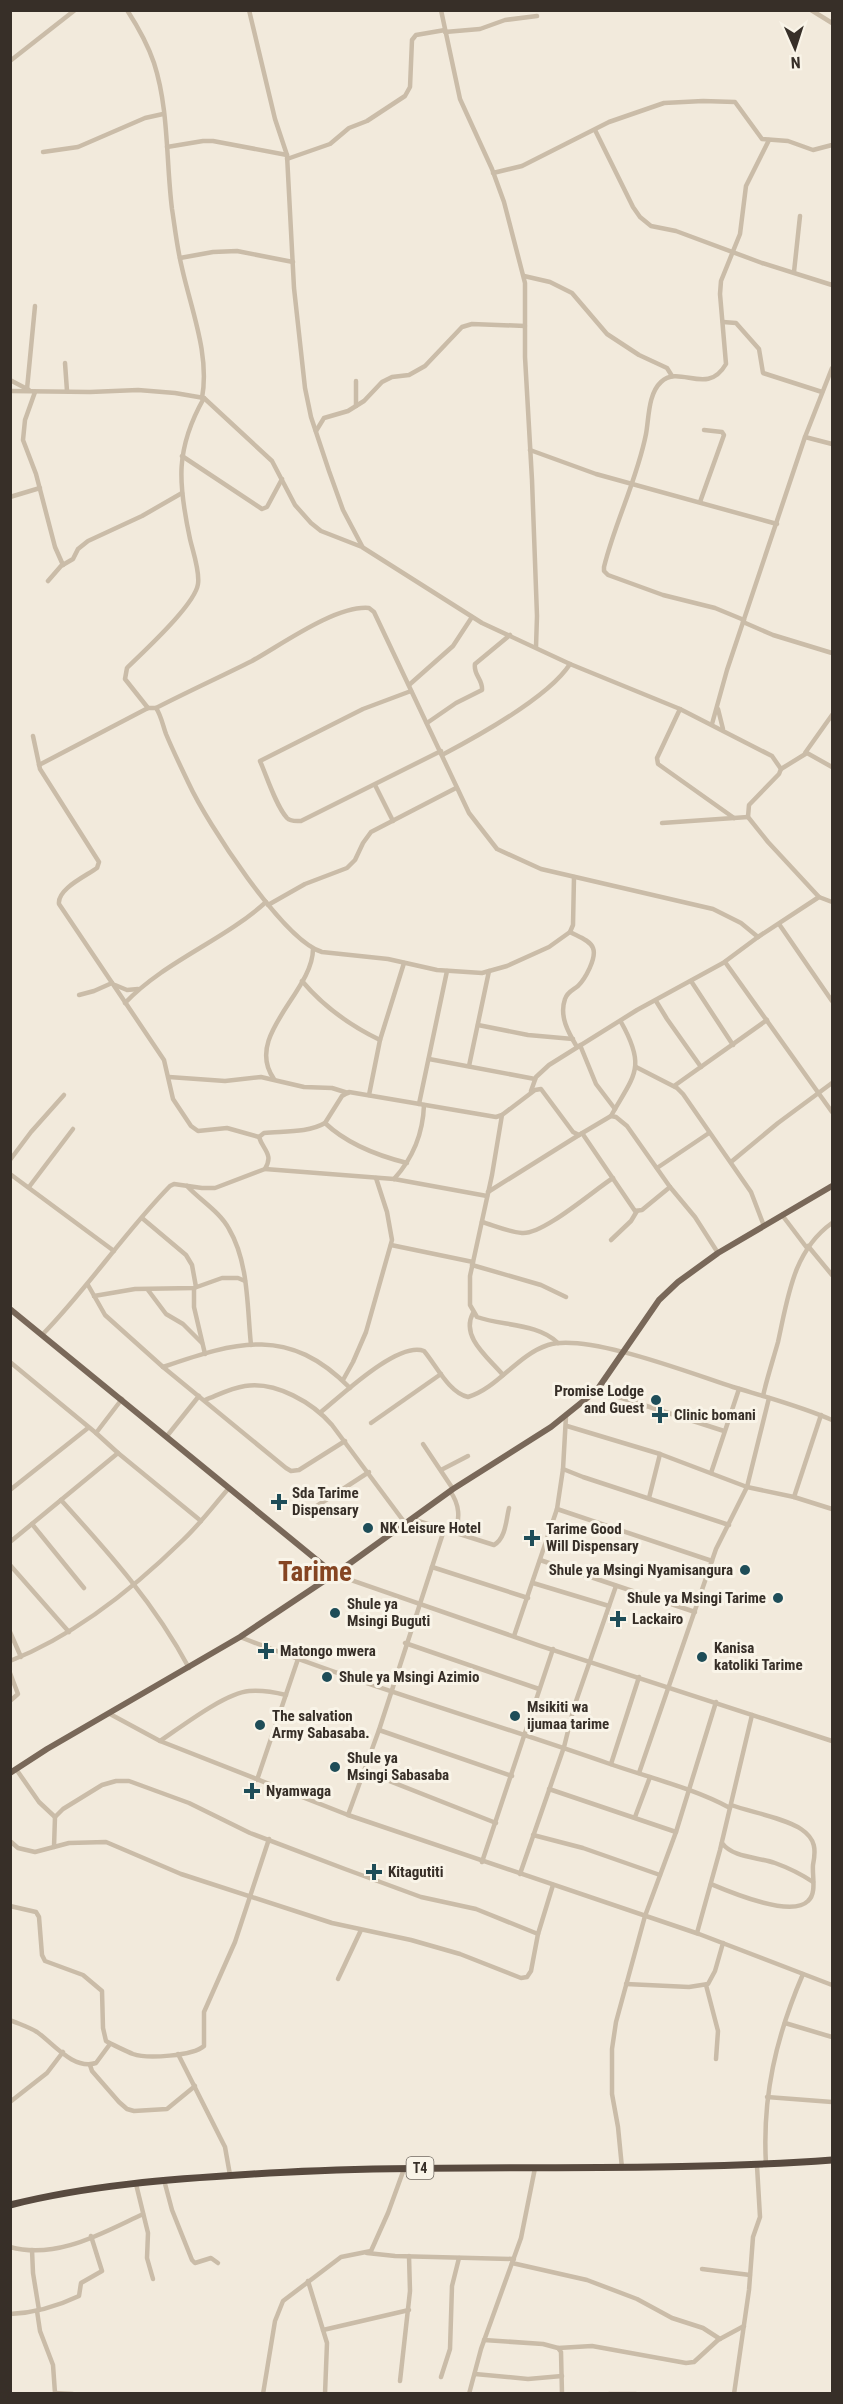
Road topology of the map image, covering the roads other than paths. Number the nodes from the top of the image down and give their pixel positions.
1 (75, 10) edge
2 (127, 10) edge
3 (249, 10) edge
4 (441, 10) edge
5 (811, 10) edge
6 (537, 16) dead end
7 (832, 23) edge
8 (445, 31) junction
9 (10, 61) edge
10 (163, 114) junction
11 (595, 130) junction
12 (769, 140) junction
13 (832, 145) edge
14 (167, 147) junction
15 (43, 152) dead end
16 (287, 157) junction
17 (493, 173) junction
18 (800, 216) dead end
19 (734, 252) junction
20 (180, 258) junction
21 (293, 262) junction
22 (794, 272) junction
23 (524, 276) junction
24 (832, 285) edge
25 (35, 306) dead end
26 (723, 322) junction
27 (525, 326) junction
28 (65, 363) dead end
29 (832, 368) edge
30 (672, 375) junction
31 (10, 380) edge
32 (356, 381) dead end
33 (10, 391) edge
34 (31, 391) junction
35 (67, 391) junction
36 (822, 392) junction
37 (203, 398) junction
38 (356, 406) junction
39 (704, 430) dead end
40 (315, 431) junction
41 (805, 437) junction
42 (832, 444) edge
43 (530, 450) junction
44 (182, 456) junction
45 (282, 479) junction
46 (631, 482) junction
47 (40, 488) junction
48 (182, 493) junction
49 (10, 497) edge
50 (700, 502) junction
51 (777, 524) junction
52 (362, 547) junction
53 (63, 565) junction
54 (48, 581) dead end
55 (472, 617) junction
56 (744, 621) junction
57 (510, 635) junction
58 (536, 647) junction
59 (832, 653) edge
60 (570, 664) junction
61 (409, 686) junction
62 (411, 692) junction
63 (148, 708) junction
64 (156, 708) junction
65 (680, 709) junction
66 (718, 709) junction
67 (832, 715) edge
68 (427, 723) junction
69 (712, 724) junction
70 (723, 729) junction
71 (33, 736) dead end
72 (441, 753) junction
73 (805, 753) junction
74 (39, 765) junction
75 (832, 766) edge
76 (781, 769) junction
77 (375, 785) junction
78 (456, 788) junction
79 (748, 817) junction
80 (734, 818) junction
81 (393, 821) junction
82 (662, 823) dead end
83 (574, 877) junction
84 (819, 897) junction
85 (832, 902) edge
86 (267, 903) junction
87 (779, 924) junction
88 (570, 932) junction
89 (758, 937) junction
90 (314, 949) junction
91 (725, 962) junction
92 (404, 963) junction
93 (447, 970) junction
94 (489, 971) junction
95 (302, 981) junction
96 (691, 981) junction
97 (113, 984) junction
98 (138, 989) junction
99 (79, 995) dead end
100 (832, 1000) edge
101 (656, 1001) junction
102 (125, 1003) junction
103 (767, 1020) junction
104 (621, 1022) junction
105 (478, 1025) junction
106 (380, 1040) junction
107 (573, 1040) junction
108 (733, 1045) junction
109 (579, 1046) junction
110 (429, 1059) junction
111 (468, 1066) junction
112 (636, 1067) junction
113 (701, 1067) junction
114 (169, 1077) junction
115 (274, 1079) junction
116 (535, 1079) junction
117 (832, 1083) edge
118 (674, 1086) junction
119 (348, 1093) junction
120 (531, 1093) junction
121 (820, 1093) junction
122 (64, 1095) dead end
123 (369, 1095) junction
124 (421, 1105) junction
125 (615, 1109) junction
126 (832, 1112) edge
127 (502, 1115) junction
128 (611, 1116) junction
129 (325, 1123) junction
130 (73, 1129) dead end
131 (709, 1133) junction
132 (581, 1134) junction
133 (259, 1137) junction
134 (10, 1160) edge
135 (730, 1162) junction
136 (407, 1163) junction
137 (657, 1168) junction
138 (265, 1169) junction
139 (10, 1174) edge
140 (376, 1178) junction
141 (613, 1178) junction
142 (394, 1179) junction
143 (187, 1186) junction
144 (832, 1186) edge
145 (29, 1187) junction
146 (670, 1187) junction
147 (488, 1194) junction
148 (637, 1212) junction
149 (782, 1215) junction
150 (142, 1218) junction
151 (482, 1222) junction
152 (832, 1223) edge
153 (764, 1226) junction
154 (611, 1240) dead end
155 (391, 1245) junction
156 (807, 1247) junction
157 (114, 1251) junction
158 (718, 1253) junction
159 (473, 1264) junction
160 (832, 1275) edge
161 (244, 1281) junction
162 (88, 1284) junction
163 (195, 1287) junction
164 (148, 1290) junction
165 (94, 1296) junction
166 (566, 1297) dead end
167 (12, 1310) edge
168 (473, 1313) junction
169 (10, 1320) edge
170 (42, 1335) junction
171 (202, 1343) junction
172 (558, 1343) junction
173 (251, 1345) junction
174 (621, 1353) junction
175 (205, 1354) junction
176 (10, 1362) edge
177 (164, 1368) junction
178 (441, 1374) junction
179 (503, 1375) junction
180 (343, 1380) junction
181 (350, 1388) junction
182 (739, 1389) junction
183 (597, 1390) junction
184 (199, 1396) junction
185 (766, 1397) junction
186 (122, 1399) junction
187 (205, 1400) junction
188 (321, 1412) junction
189 (821, 1415) junction
190 (566, 1416) junction
191 (832, 1419) edge
192 (370, 1424) dead end
193 (567, 1426) junction
194 (88, 1428) junction
195 (724, 1431) junction
196 (96, 1433) junction
197 (166, 1436) junction
198 (345, 1441) junction
199 (423, 1444) dead end
200 (118, 1452) junction
201 (660, 1454) junction
202 (468, 1456) dead end
203 (564, 1469) junction
204 (441, 1470) junction
205 (369, 1472) junction
206 (711, 1473) junction
207 (747, 1487) junction
208 (229, 1488) junction
209 (10, 1490) edge
210 (451, 1490) junction
211 (794, 1497) junction
212 (649, 1498) junction
213 (61, 1500) junction
214 (509, 1508) dead end
215 (557, 1509) junction
216 (832, 1509) edge
217 (309, 1511) dead end
218 (412, 1519) junction
219 (201, 1521) junction
220 (405, 1523) junction
221 (32, 1524) junction
222 (729, 1525) junction
223 (444, 1530) junction
224 (10, 1533) edge
225 (455, 1533) junction
226 (13, 1540) edge
227 (540, 1560) junction
228 (712, 1561) junction
229 (10, 1565) edge
230 (432, 1567) junction
231 (334, 1574) junction
232 (533, 1582) junction
233 (135, 1583) junction
234 (616, 1586) junction
235 (84, 1588) dead end
236 (528, 1598) junction
237 (419, 1605) junction
238 (609, 1606) junction
239 (694, 1612) junction
240 (10, 1632) edge
241 (69, 1632) junction
242 (514, 1636) junction
243 (240, 1637) junction
244 (405, 1643) junction
245 (553, 1649) junction
246 (21, 1657) junction
247 (298, 1659) junction
248 (10, 1661) edge
249 (591, 1661) junction
250 (189, 1668) junction
251 (10, 1673) edge
252 (639, 1677) junction
253 (669, 1687) junction
254 (539, 1689) junction
255 (391, 1691) junction
256 (286, 1695) junction
257 (10, 1701) edge
258 (716, 1702) junction
259 (110, 1714) junction
260 (752, 1715) junction
261 (379, 1730) junction
262 (525, 1736) junction
263 (831, 1739) edge
264 (160, 1741) junction
265 (564, 1747) junction
266 (612, 1764) junction
267 (13, 1771) edge
268 (364, 1772) junction
269 (639, 1773) junction
270 (512, 1776) junction
271 (650, 1777) junction
272 (256, 1780) junction
273 (549, 1789) junction
274 (690, 1790) junction
275 (730, 1806) junction
276 (348, 1815) junction
277 (56, 1817) junction
278 (635, 1817) junction
279 (496, 1823) junction
280 (676, 1832) junction
281 (532, 1835) junction
282 (269, 1839) junction
283 (10, 1841) edge
284 (722, 1843) junction
285 (54, 1847) junction
286 (483, 1862) junction
287 (520, 1874) junction
288 (660, 1875) junction
289 (813, 1882) junction
290 (711, 1884) junction
291 (553, 1885) junction
292 (250, 1895) junction
293 (10, 1906) edge
294 (645, 1917) junction
295 (361, 1930) junction
296 (697, 1933) junction
297 (538, 1934) junction
298 (723, 1943) junction
299 (803, 1974) junction
300 (338, 1979) dead end
301 (626, 1984) junction
302 (706, 1985) junction
303 (832, 1985) edge
304 (10, 2020) edge
305 (785, 2023) junction
306 (832, 2037) edge
307 (110, 2044) junction
308 (63, 2052) junction
309 (178, 2054) junction
310 (716, 2059) dead end
311 (90, 2065) junction
312 (195, 2086) junction
313 (766, 2097) junction
314 (10, 2102) edge
315 (832, 2102) edge
316 (832, 2160) edge
317 (766, 2165) junction
318 (757, 2166) junction
319 (535, 2168) junction
320 (622, 2168) junction
321 (404, 2169) junction
322 (230, 2175) junction
323 (164, 2180) junction
324 (136, 2184) junction
325 (10, 2205) edge
326 (143, 2214) junction
327 (91, 2236) junction
328 (10, 2247) edge
329 (32, 2250) junction
330 (366, 2253) junction
331 (409, 2256) junction
332 (459, 2259) junction
333 (513, 2261) junction
334 (218, 2263) dead end
335 (702, 2269) dead end
336 (750, 2275) junction
337 (153, 2279) dead end
338 (308, 2281) junction
339 (38, 2310) junction
340 (409, 2310) junction
341 (10, 2314) edge
342 (744, 2326) junction
343 (323, 2330) junction
344 (720, 2339) junction
345 (484, 2340) junction
346 (558, 2348) junction
347 (475, 2374) junction
348 (562, 2376) junction
349 (441, 2377) dead end
350 (400, 2381) dead end
351 (54, 2393) edge
352 (73, 2394) edge
353 (263, 2394) edge
354 (325, 2394) edge
355 (469, 2394) edge
356 (562, 2394) edge
357 (609, 2394) edge
358 (636, 2394) edge
359 (734, 2394) edge

1 - 9 street
2 - 10 street
3 - 16 street
4 - 8 street
5 - 7 street
6 - 8 street
8 - 16 street
8 - 17 street
10 - 14 street
10 - 15 street
11 - 12 street
11 - 17 street
11 - 19 street
12 - 13 street
12 - 19 street
14 - 16 street
14 - 20 street
16 - 21 street
17 - 23 street
18 - 22 street
19 - 22 street
19 - 26 street
20 - 21 street
20 - 37 street
21 - 40 street
22 - 24 street
23 - 27 street
23 - 30 street
25 - 34 street
26 - 30 street
26 - 36 street
27 - 38 street
27 - 43 street
28 - 35 street
29 - 36 street
30 - 46 street
31 - 34 street
32 - 38 street
33 - 34 street
34 - 35 street
34 - 47 street
35 - 37 street
36 - 41 street
37 - 44 street
37 - 45 street
38 - 40 street
39 - 50 street
40 - 52 street
41 - 42 street
41 - 51 street
43 - 46 street
43 - 58 street
44 - 45 street
44 - 48 street
45 - 52 street
46 - 50 street
46 - 56 street
47 - 49 street
47 - 53 street
48 - 53 street
48 - 63 street
50 - 51 street
51 - 56 street
52 - 55 street
53 - 54 street
55 - 57 street
55 - 61 street
56 - 59 street
56 - 66 street
57 - 58 street
57 - 68 street
58 - 60 street
60 - 65 street
60 - 72 street
61 - 62 street
61 - 64 street
62 - 68 street
62 - 77 street
63 - 64 street
63 - 74 street
64 - 86 street
65 - 69 street
65 - 80 street
66 - 69 street
66 - 70 street
67 - 73 street
68 - 72 street
69 - 70 street
70 - 76 street
71 - 74 street
72 - 77 street
72 - 78 street
73 - 75 street
73 - 76 street
74 - 97 street
76 - 79 street
77 - 81 street
78 - 81 street
78 - 83 street
79 - 80 street
79 - 84 street
80 - 82 street
81 - 86 street
83 - 88 street
83 - 89 street
84 - 85 street
84 - 87 street
86 - 90 street
86 - 98 street
87 - 89 street
87 - 100 street
88 - 94 street
88 - 107 street
89 - 91 street
90 - 92 street
90 - 95 street
91 - 96 street
91 - 103 street
92 - 93 street
92 - 106 street
93 - 94 street
93 - 110 street
94 - 105 street
95 - 106 street
95 - 115 street
96 - 101 street
96 - 108 street
97 - 98 street
97 - 99 street
97 - 102 street
98 - 102 street
101 - 104 street
101 - 113 street
102 - 114 street
103 - 108 street
103 - 121 street
104 - 109 street
104 - 112 street
105 - 107 street
105 - 111 street
106 - 123 street
107 - 109 street
108 - 113 street
109 - 116 street
109 - 125 street
110 - 111 street
110 - 124 street
111 - 116 street
112 - 118 street
112 - 125 street
113 - 118 street
114 - 115 street
114 - 133 street
115 - 119 street
116 - 120 street
117 - 121 street
118 - 131 street
119 - 123 street
119 - 129 street
120 - 127 street
120 - 132 street
121 - 126 street
121 - 135 street
122 - 134 street
123 - 124 street
124 - 127 street
124 - 136 street
125 - 128 street
127 - 147 street
128 - 132 street
128 - 137 street
129 - 133 street
129 - 136 street
130 - 145 street
131 - 135 street
131 - 137 street
132 - 141 street
132 - 147 street
133 - 138 street
135 - 153 street
136 - 142 street
137 - 146 street
138 - 140 street
138 - 143 street
139 - 145 street
140 - 142 street
140 - 155 street
141 - 148 street
141 - 151 street
142 - 147 street
143 - 150 street
143 - 161 street
144 - 149 main road
145 - 157 street
146 - 148 street
146 - 158 street
147 - 151 street
148 - 154 street
149 - 153 main road
149 - 156 street
150 - 157 street
150 - 163 street
151 - 159 street
152 - 156 street
153 - 158 main road
155 - 159 street
155 - 180 street
156 - 160 street
156 - 185 street
157 - 162 street
158 - 174 main road
159 - 166 street
159 - 168 street
161 - 163 street
161 - 173 street
162 - 165 street
162 - 170 street
163 - 164 street
163 - 171 street
164 - 165 street
164 - 171 street
165 - 177 street
167 - 169 street
167 - 170 main road
168 - 172 street
168 - 179 street
170 - 186 main road
171 - 175 street
172 - 174 street
172 - 179 street
173 - 175 street
173 - 180 street
174 - 182 street
174 - 183 main road
175 - 177 street
176 - 194 street
177 - 184 street
178 - 179 street
178 - 181 street
178 - 192 street
180 - 181 street
181 - 188 street
182 - 185 street
182 - 195 street
183 - 190 main road
183 - 195 street
184 - 187 street
184 - 197 street
185 - 189 street
185 - 207 street
186 - 196 street
186 - 197 main road
187 - 188 street
187 - 198 street
188 - 198 street
189 - 191 street
189 - 211 street
190 - 193 street
190 - 210 main road
193 - 201 street
193 - 203 street
194 - 196 street
194 - 209 street
195 - 206 street
196 - 200 street
197 - 208 main road
198 - 205 street
199 - 204 street
200 - 213 street
200 - 219 street
201 - 206 street
201 - 212 street
202 - 204 street
203 - 212 street
203 - 215 street
204 - 210 street
205 - 217 street
205 - 220 street
206 - 207 street
207 - 211 street
207 - 222 street
208 - 219 street
208 - 231 main road
210 - 218 main road
210 - 225 street
211 - 216 street
212 - 222 street
213 - 221 street
213 - 233 street
214 - 225 street
215 - 227 street
215 - 228 street
218 - 220 main road
218 - 223 street
219 - 233 street
220 - 231 main road
221 - 226 street
221 - 235 street
222 - 228 street
223 - 225 street
223 - 230 street
224 - 226 street
227 - 232 street
227 - 234 street
228 - 239 street
229 - 241 street
230 - 236 street
230 - 237 street
231 - 237 street
231 - 243 main road
232 - 236 street
232 - 238 street
233 - 241 street
233 - 250 street
234 - 238 street
234 - 239 street
236 - 242 street
237 - 242 street
237 - 244 street
238 - 249 street
239 - 253 street
240 - 246 street
241 - 246 street
242 - 245 street
243 - 247 street
243 - 250 main road
244 - 254 street
244 - 255 street
245 - 249 street
245 - 254 street
246 - 248 street
247 - 255 street
247 - 256 street
249 - 252 street
249 - 265 street
250 - 259 main road
251 - 257 street
252 - 253 street
252 - 266 street
253 - 258 street
253 - 269 street
254 - 262 street
255 - 261 street
255 - 262 street
256 - 264 street
256 - 272 street
258 - 260 street
258 - 274 street
259 - 264 street
259 - 267 main road
260 - 263 street
260 - 275 street
261 - 268 street
261 - 270 street
262 - 265 street
262 - 270 street
264 - 272 street
265 - 266 street
265 - 273 street
266 - 269 street
267 - 277 street
268 - 276 street
268 - 279 street
269 - 271 street
270 - 279 street
271 - 274 street
271 - 278 street
272 - 276 street
273 - 278 street
273 - 281 street
274 - 275 street
274 - 280 street
275 - 284 street
275 - 289 street
276 - 286 street
277 - 282 street
277 - 285 street
278 - 280 street
279 - 286 street
280 - 288 street
281 - 287 street
281 - 288 street
282 - 292 street
282 - 297 street
283 - 285 street
284 - 289 street
284 - 290 street
285 - 292 street
286 - 287 street
287 - 291 street
288 - 294 street
289 - 290 street
290 - 296 street
291 - 294 street
291 - 297 street
292 - 295 street
292 - 309 street
293 - 307 street
294 - 296 street
294 - 301 street
295 - 297 street
295 - 300 street
296 - 298 street
298 - 299 street
298 - 302 street
299 - 303 street
299 - 305 street
301 - 302 street
301 - 320 street
302 - 310 street
304 - 308 street
305 - 306 street
305 - 313 street
307 - 309 street
307 - 311 street
308 - 311 street
308 - 314 street
309 - 312 street
311 - 312 street
312 - 322 street
313 - 315 street
313 - 317 street
316 - 317 highway, T4
317 - 318 highway, T4
318 - 320 highway, T4
318 - 336 street
319 - 320 highway, T4
319 - 321 highway, T4
319 - 333 street
321 - 322 highway, T4
321 - 330 street
322 - 323 highway, T4
323 - 324 highway, T4
323 - 334 street
324 - 325 highway, T4
324 - 326 street
326 - 327 street
326 - 337 street
327 - 329 street
327 - 339 street
328 - 329 street
329 - 339 street
330 - 331 street
330 - 338 street
331 - 332 street
331 - 340 street
332 - 333 street
332 - 349 street
333 - 344 street
333 - 345 street
335 - 336 street
336 - 342 street
338 - 343 street
338 - 353 street
339 - 341 street
339 - 351 street
340 - 343 street
340 - 350 street
342 - 344 street
342 - 359 street
343 - 354 street
344 - 346 street
345 - 346 street
345 - 347 street
346 - 348 street
347 - 348 street
347 - 355 street
348 - 356 street
351 - 352 street
357 - 358 street

